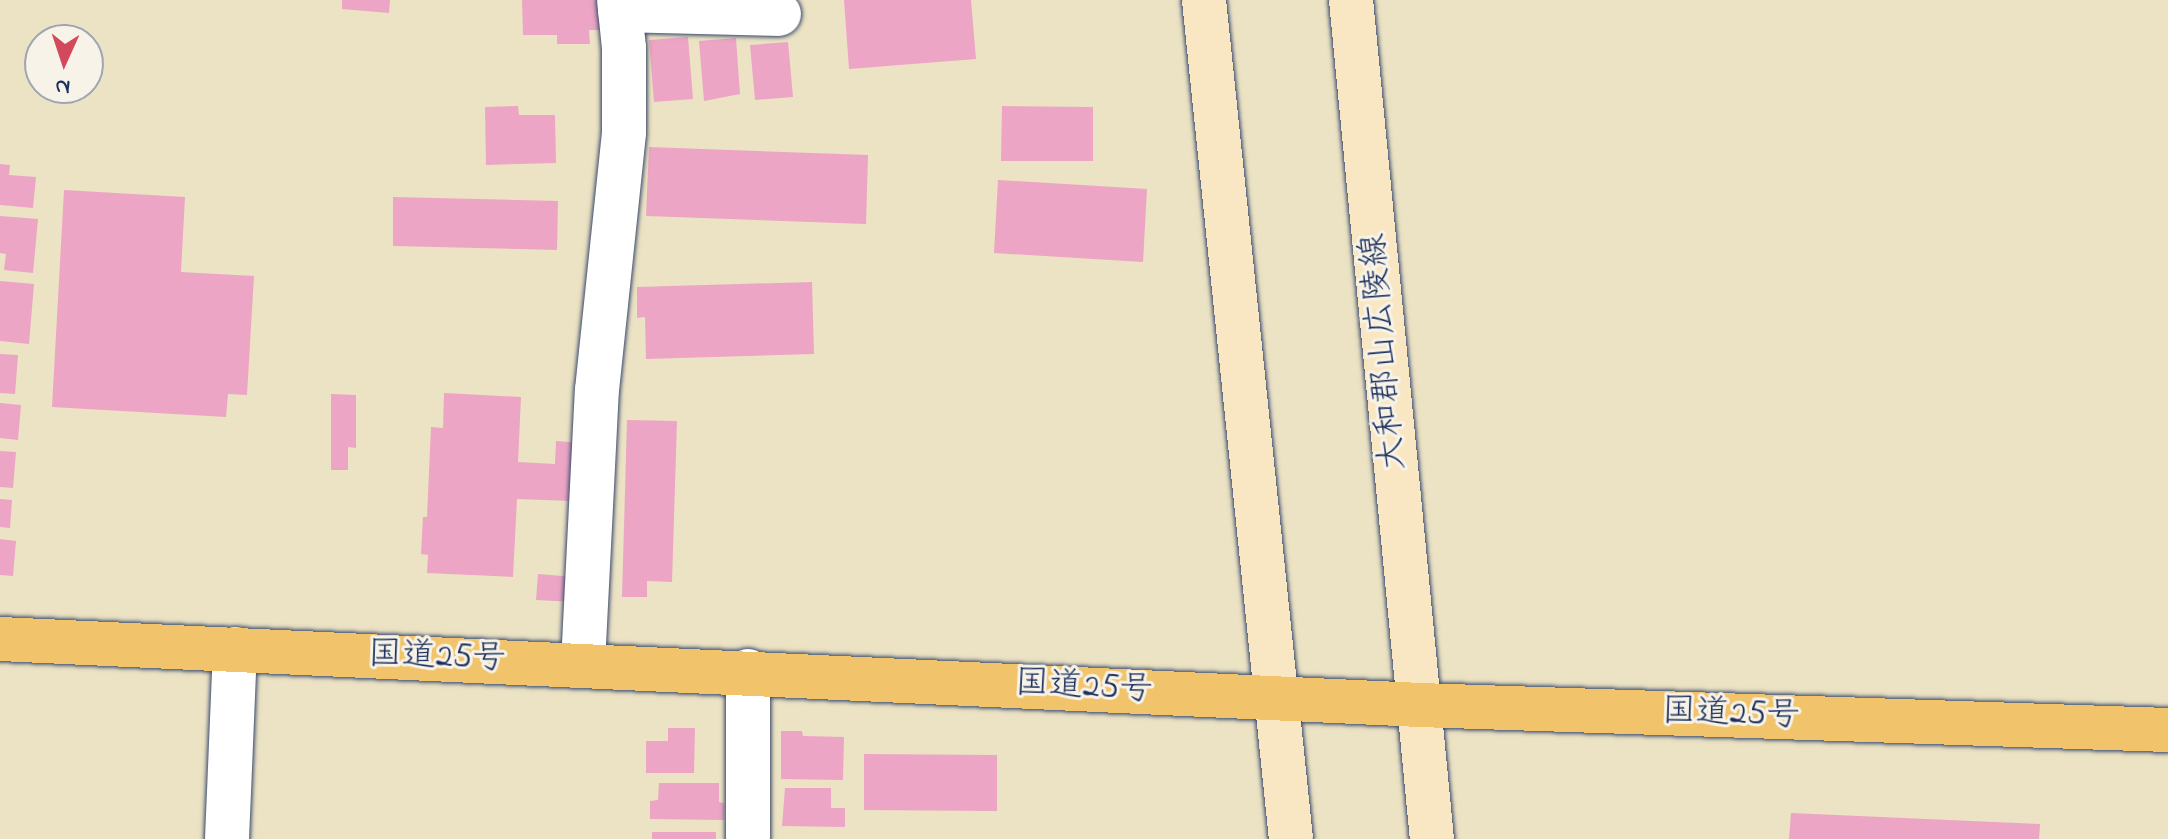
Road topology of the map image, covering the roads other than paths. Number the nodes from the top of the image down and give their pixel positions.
1 (1204, 0) edge
2 (1351, 0) edge
3 (619, 5) edge
4 (779, 14) dead end
5 (0, 639) edge
6 (235, 649) junction
7 (583, 664) junction
8 (748, 671) junction
9 (1275, 698) junction
10 (1419, 705) junction
11 (2168, 730) edge
12 (227, 839) edge
13 (748, 839) edge
14 (1291, 839) edge
15 (1432, 839) edge

1 - 9 main road
2 - 10 main road, 大和郡山広陵線
3 - 4 street
3 - 7 street
5 - 6 highway, 国道25号
6 - 7 highway, 国道25号
6 - 12 street
7 - 8 highway, 国道25号
8 - 9 highway, 国道25号
8 - 13 street
9 - 10 highway, 国道25号
9 - 14 main road
10 - 11 highway, 国道25号
10 - 15 main road, 大和郡山広陵線

